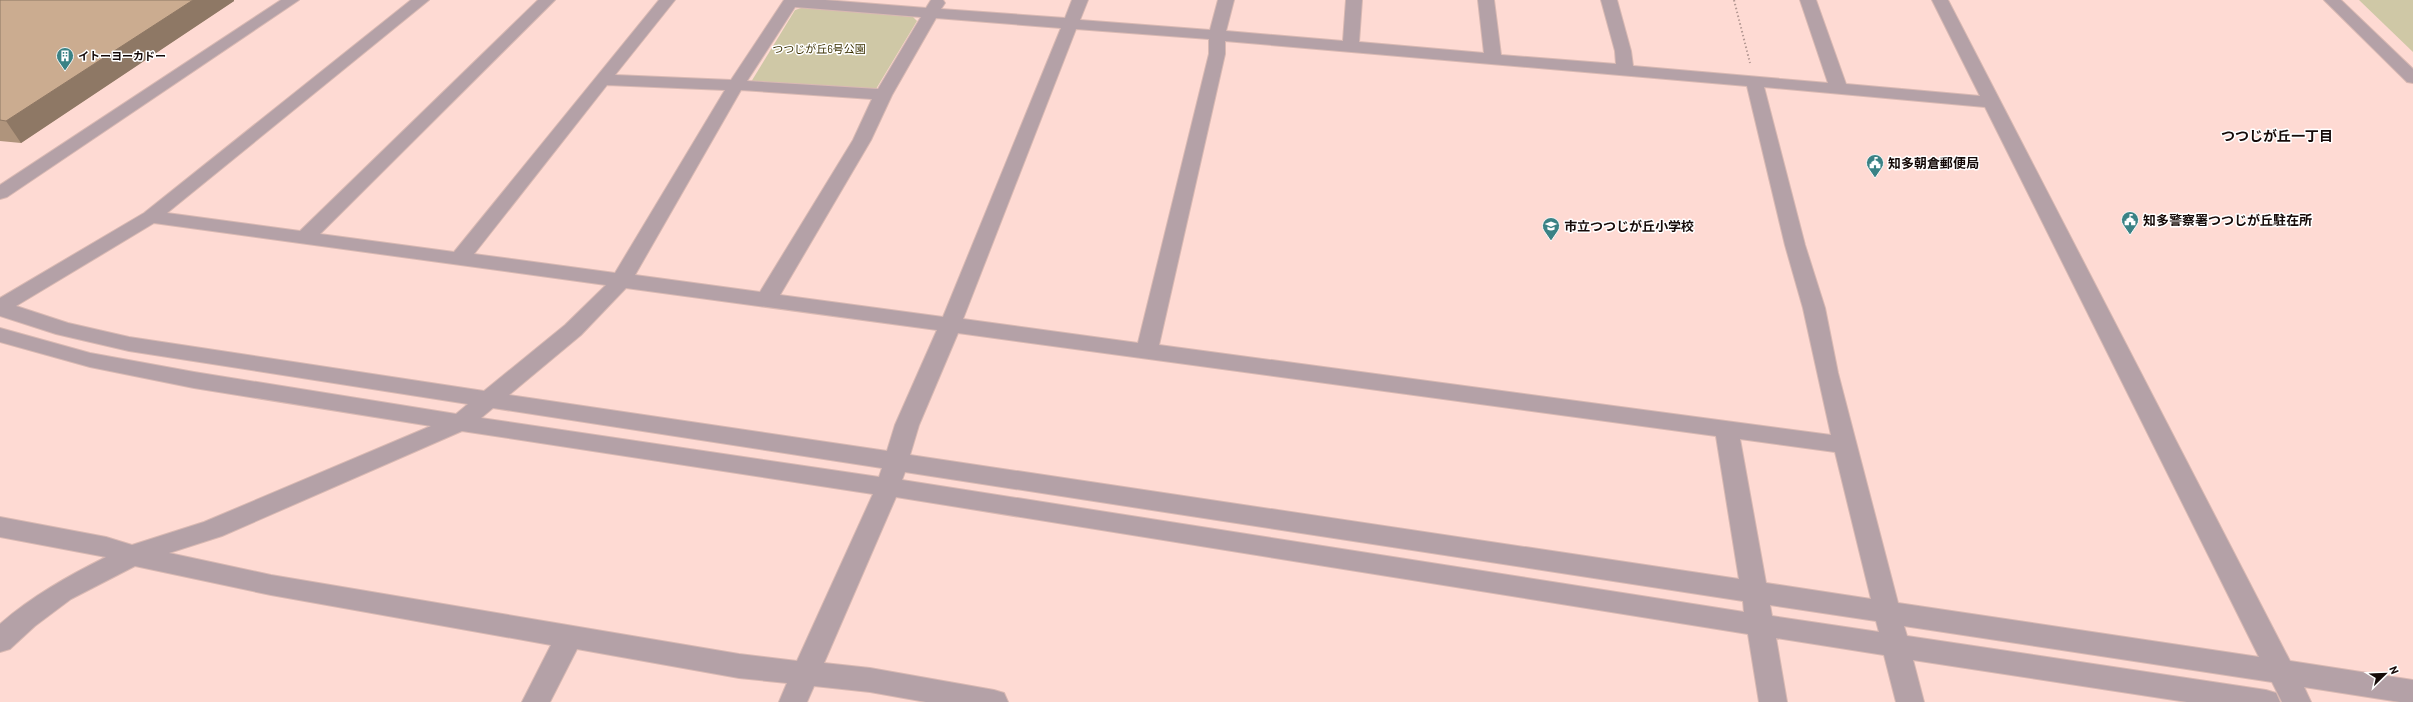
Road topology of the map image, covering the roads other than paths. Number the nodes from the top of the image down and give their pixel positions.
1 (291, 0) edge
2 (421, 0) edge
3 (547, 0) edge
4 (667, 0) edge
5 (1080, 0) edge
6 (1226, 0) edge
7 (1354, 0) edge
8 (1486, 0) edge
9 (1609, 0) edge
10 (1808, 0) edge
11 (1940, 0) edge
12 (2332, 0) edge
13 (792, 1) edge
14 (934, 7) edge
15 (1071, 24) junction
16 (1217, 36) junction
17 (1351, 48) junction
18 (1493, 59) junction
19 (1625, 70) junction
20 (2413, 78) edge
21 (602, 80) junction
22 (1754, 80) junction
23 (736, 85) junction
24 (1840, 89) junction
25 (883, 95) junction
26 (1992, 102) junction
27 (0, 193) edge
28 (151, 217) junction
29 (304, 238) junction
30 (459, 259) junction
31 (621, 281) junction
32 (766, 300) junction
33 (0, 308) edge
34 (950, 325) junction
35 (0, 335) edge
36 (1147, 351) junction
37 (486, 399) junction
38 (460, 423) junction
39 (1726, 430) junction
40 (1845, 445) junction
41 (895, 462) junction
42 (888, 487) junction
43 (0, 527) edge
44 (132, 555) junction
45 (1754, 592) junction
46 (1887, 612) junction
47 (1760, 625) junction
48 (569, 637) junction
49 (0, 641) edge
50 (1896, 646) junction
51 (2281, 672) junction
52 (807, 673) junction
53 (2413, 692) edge
54 (536, 702) edge
55 (793, 702) edge
56 (994, 702) edge
57 (1774, 702) edge
58 (1910, 702) edge
59 (2266, 702) edge
60 (2297, 702) edge

1 - 27 street
2 - 28 street
3 - 29 street
4 - 21 street
5 - 15 street
6 - 16 street
7 - 17 street
8 - 18 street
9 - 19 street
10 - 24 street
11 - 26 street
12 - 20 street
13 - 14 street
13 - 23 street
14 - 15 street
14 - 25 street
15 - 16 street
15 - 34 street
16 - 17 street
16 - 36 street
17 - 18 street
18 - 19 street
19 - 22 street
21 - 23 street
21 - 30 street
22 - 24 street
22 - 40 street
23 - 25 street
23 - 31 street
24 - 26 street
25 - 32 street
26 - 51 street
28 - 29 street
28 - 33 street
29 - 30 street
30 - 31 street
31 - 32 street
31 - 37 street
32 - 34 street
33 - 37 street
34 - 36 street
34 - 41 street
35 - 38 street
36 - 39 street
37 - 38 street
37 - 41 street
38 - 42 street
38 - 44 street
39 - 40 street
39 - 45 street
40 - 46 street
41 - 42 street
41 - 45 street
42 - 47 street
42 - 52 street
43 - 44 street
44 - 48 street
44 - 49 street
45 - 46 street
45 - 47 street
46 - 50 street
46 - 51 street
47 - 50 street
47 - 57 street
48 - 52 street
48 - 54 street
50 - 58 street
50 - 59 street
51 - 53 street
51 - 60 street
52 - 55 street
52 - 56 street

